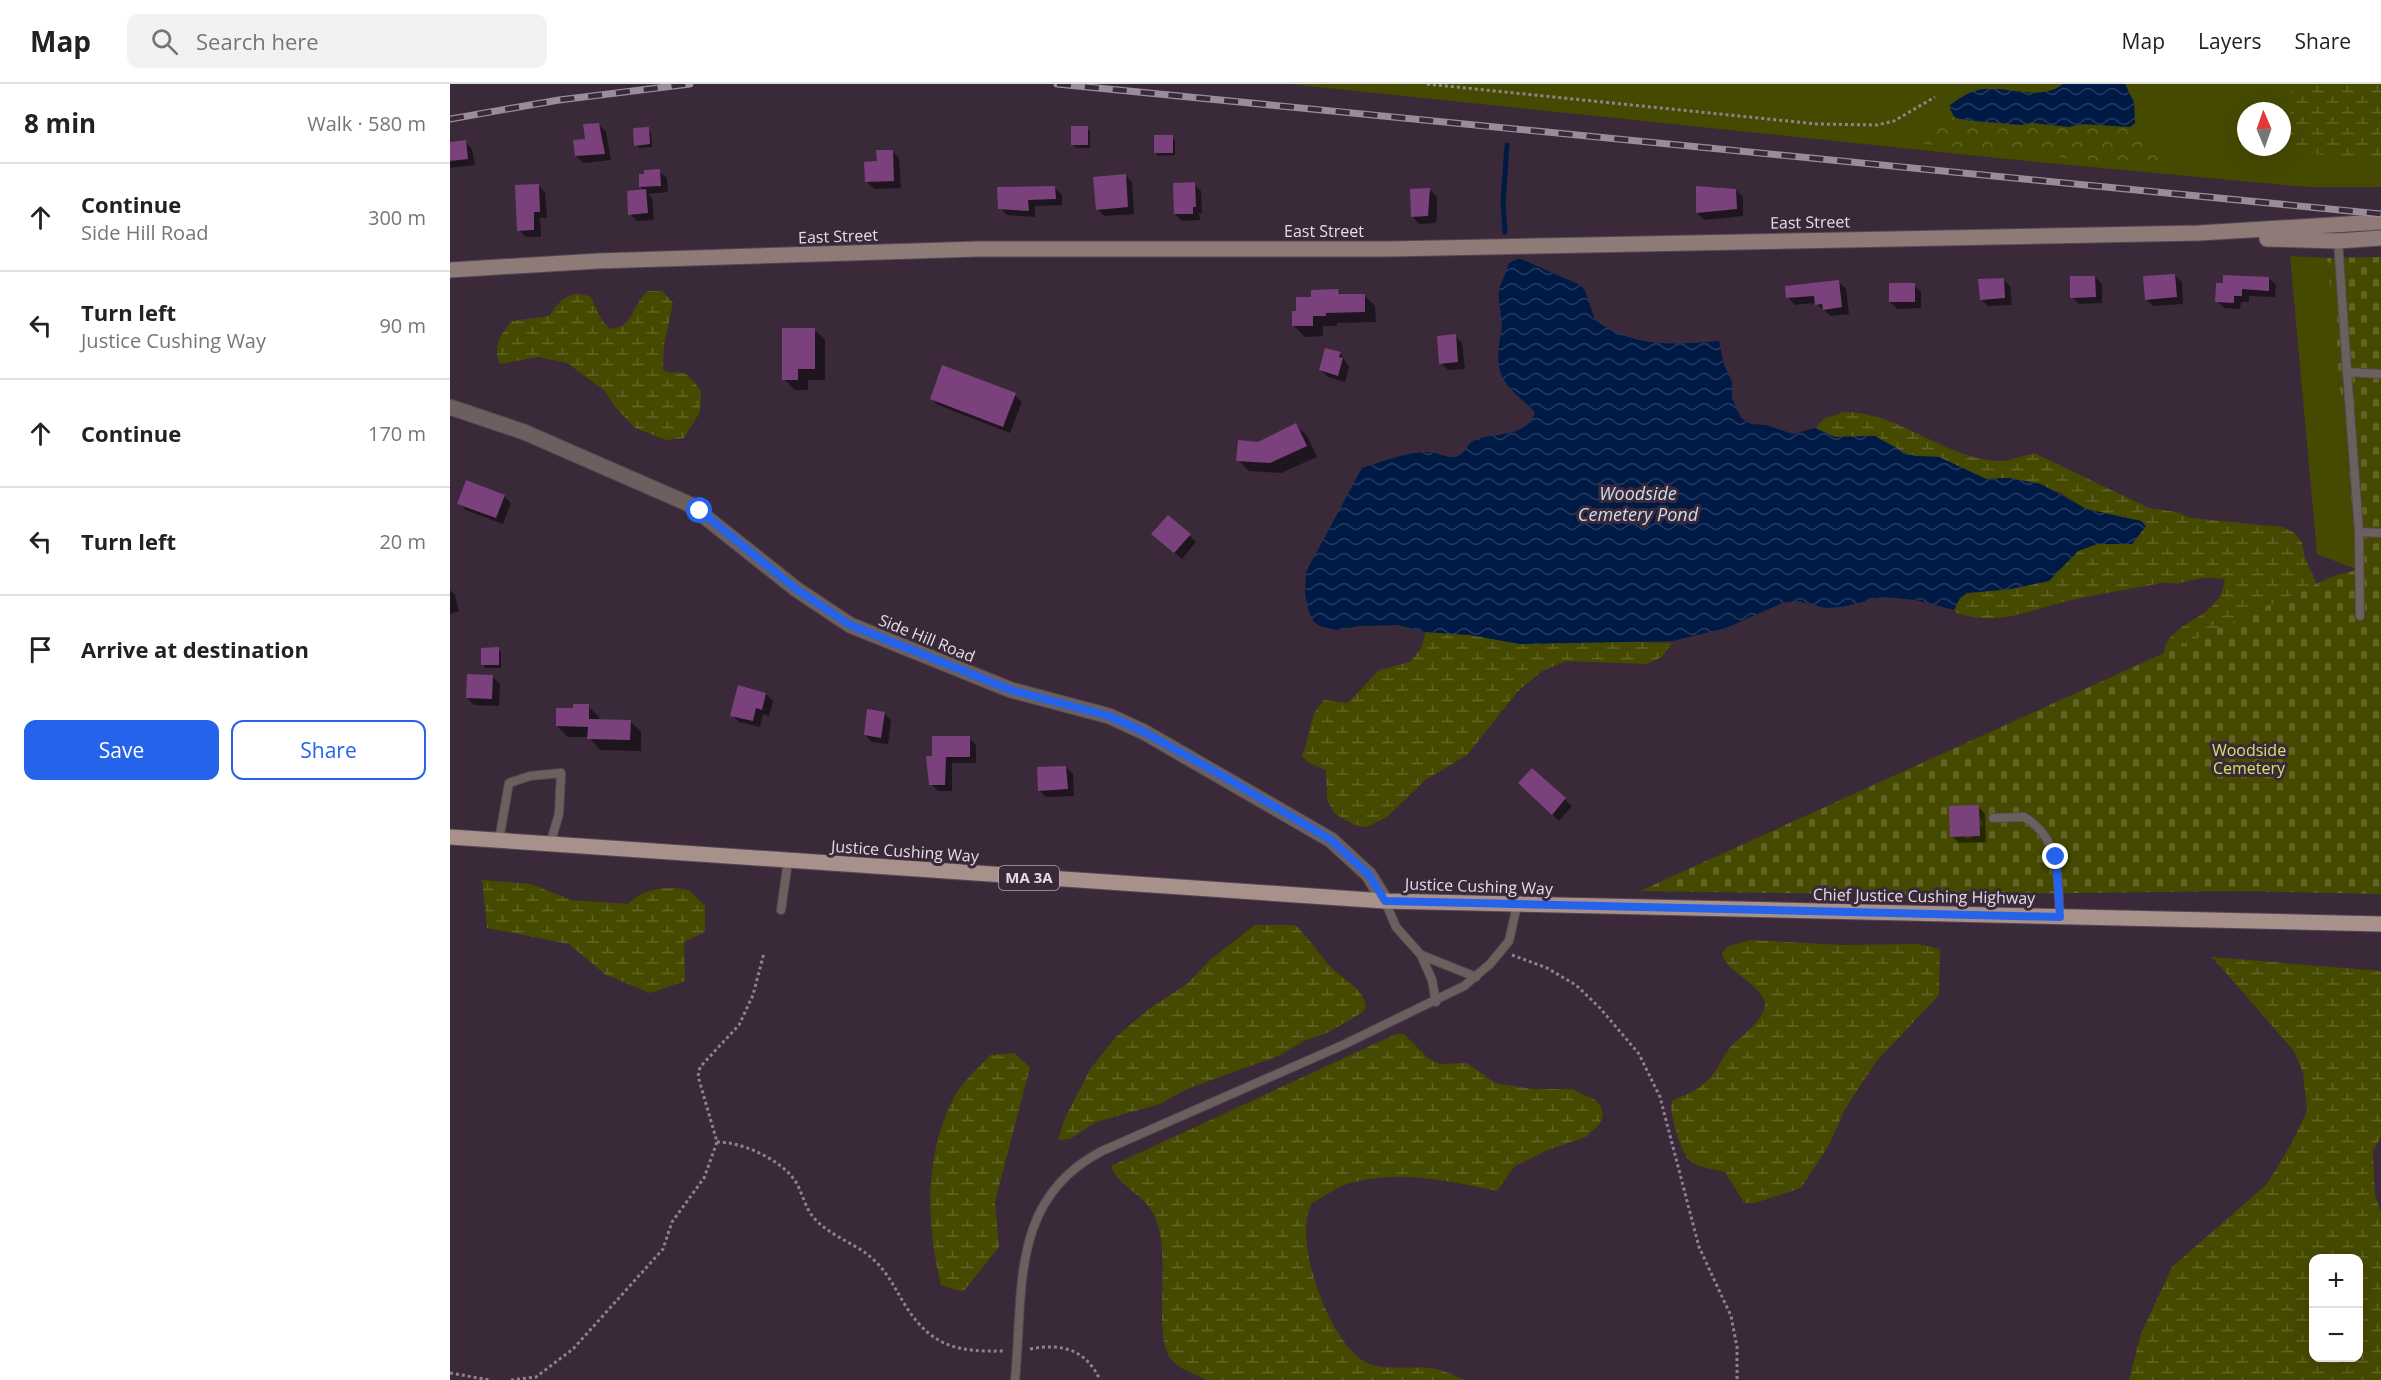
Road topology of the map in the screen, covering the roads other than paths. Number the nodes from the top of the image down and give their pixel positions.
1 (2381, 222) edge
2 (2199, 233) junction
3 (2381, 238) edge
4 (2338, 241) junction
5 (450, 270) edge
6 (2347, 372) junction
7 (2381, 374) edge
8 (450, 407) edge
9 (2359, 532) junction
10 (2381, 533) edge
11 (2360, 616) dead end
12 (1993, 818) dead end
13 (450, 837) edge
14 (499, 840) junction
15 (550, 844) junction
16 (788, 861) junction
17 (1385, 901) junction
18 (1517, 905) junction
19 (1609, 908) joint
20 (781, 910) dead end
21 (2060, 917) junction
22 (2381, 924) edge
23 (1421, 955) junction
24 (1476, 977) junction
25 (1436, 1002) junction
26 (1015, 1380) edge

1 - 2 main road, East Street
2 - 4 main road, East Street
2 - 5 main road, East Street
3 - 4 main road, East Street
4 - 6 lane
6 - 7 lane
6 - 9 lane
8 - 17 street, Side Hill Road
9 - 10 lane
9 - 11 lane
12 - 21 lane
13 - 14 main road, Justice Cushing Way / MA 3A
14 - 15 main road, Justice Cushing Way / MA 3A
14 - 15 lane
15 - 16 main road, Justice Cushing Way / MA 3A
16 - 17 main road, Justice Cushing Way / MA 3A
16 - 20 lane
17 - 18 main road, Justice Cushing Way / MA 3A
17 - 23 lane
18 - 19 main road, Justice Cushing Way / MA 3A
18 - 24 lane
19 - 21 main road, Chief Justice Cushing Highway / MA 3A
21 - 22 main road, Chief Justice Cushing Highway / MA 3A
23 - 24 lane
23 - 25 lane
24 - 25 lane
25 - 26 lane

